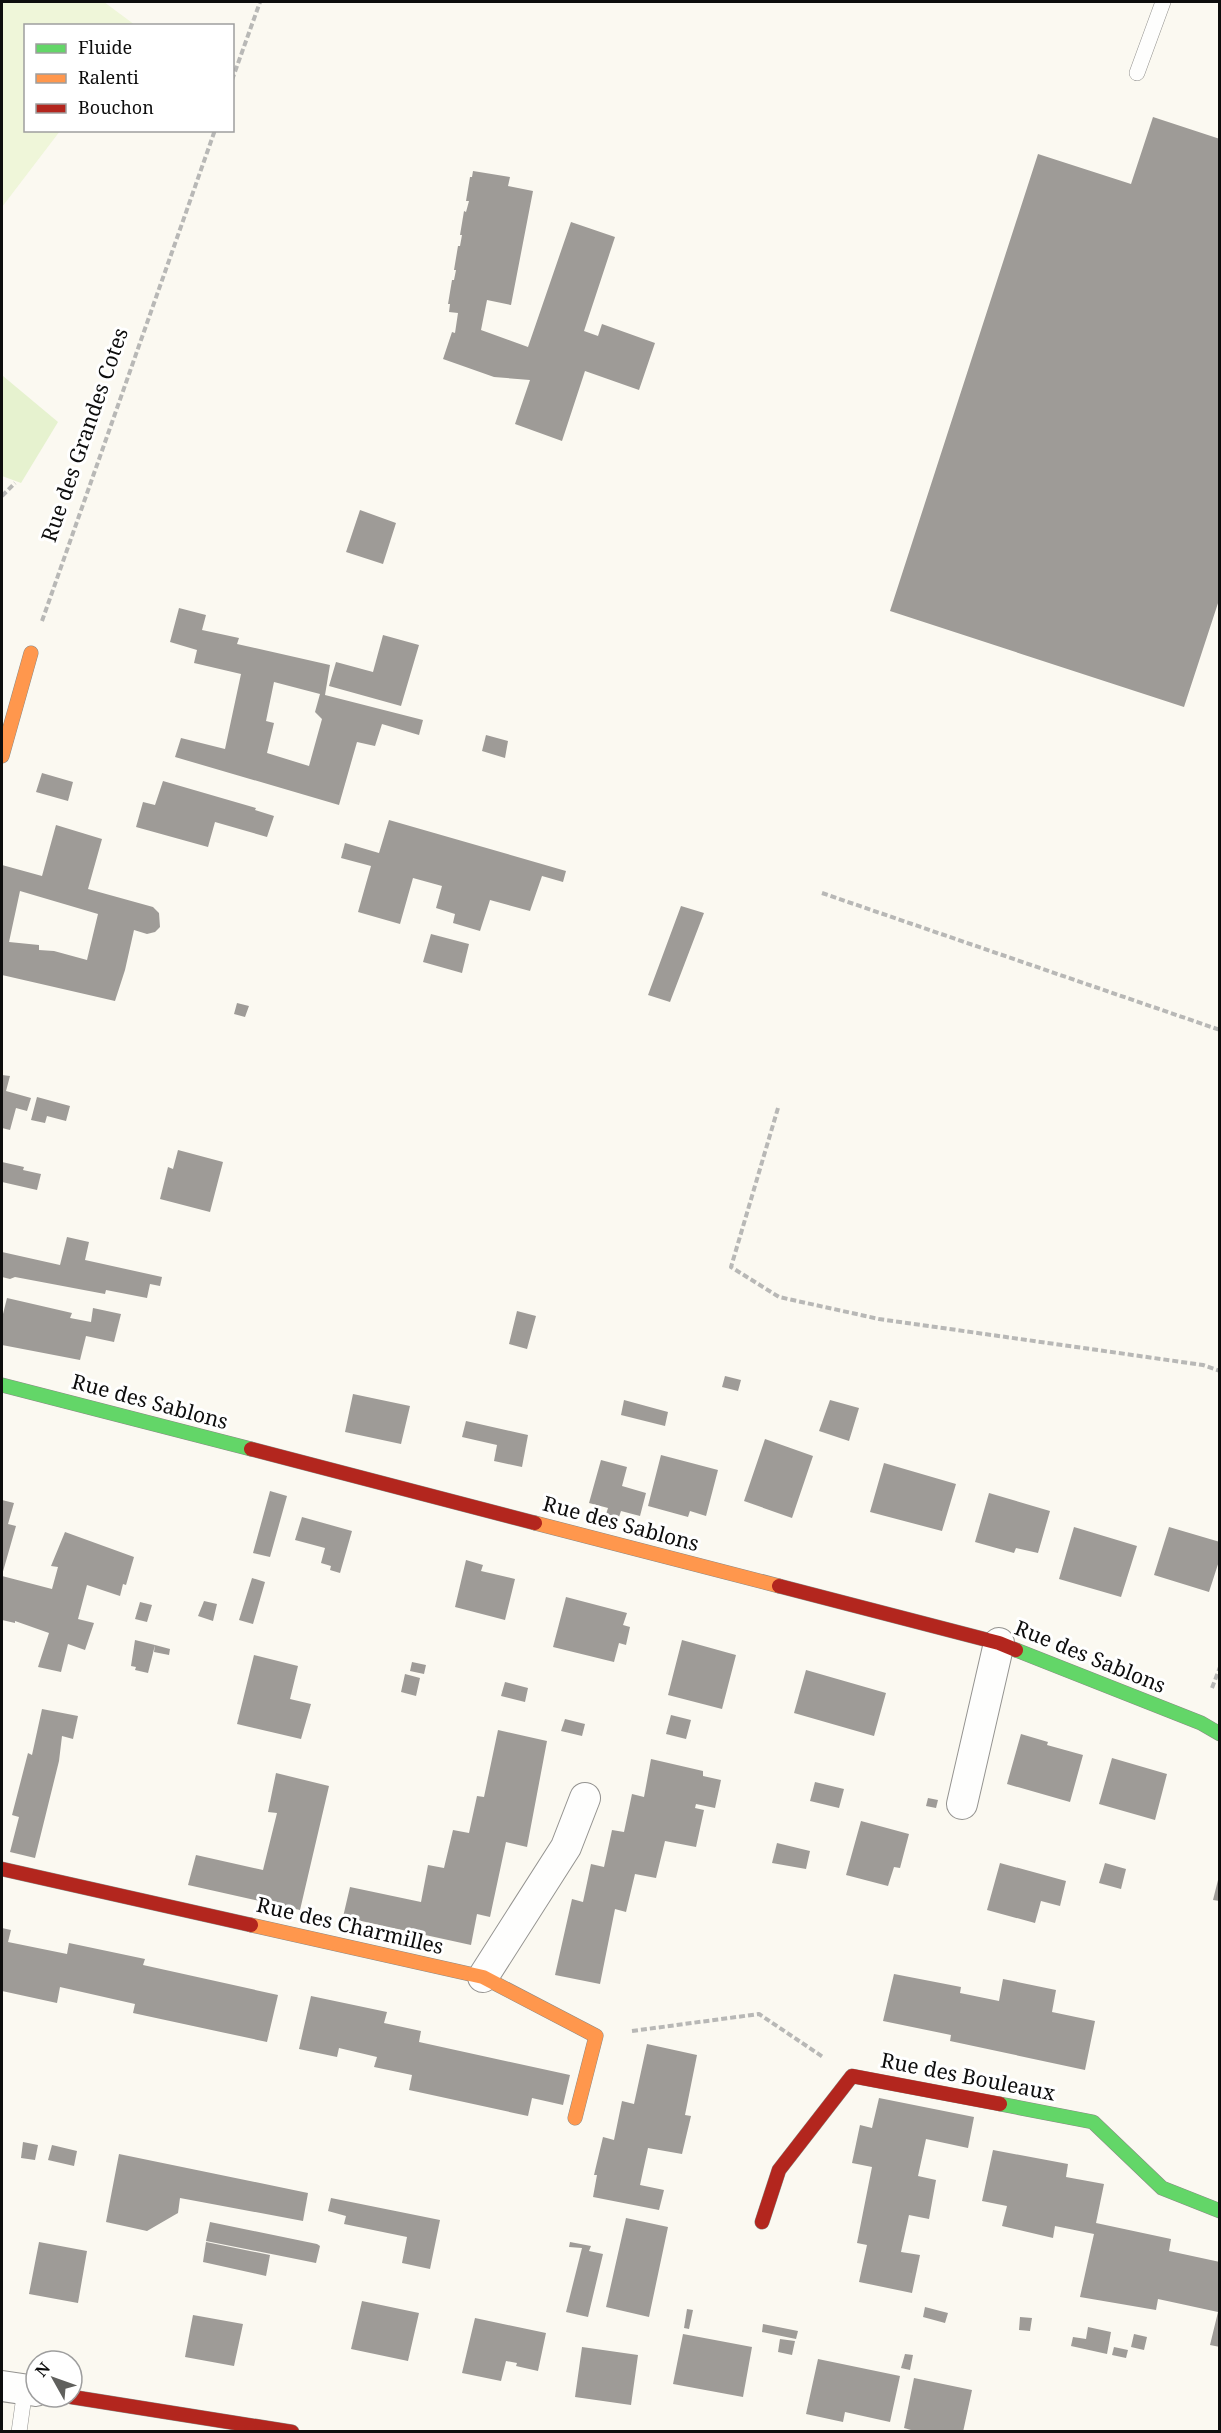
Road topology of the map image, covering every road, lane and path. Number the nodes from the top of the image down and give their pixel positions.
1 (260, 2) edge
2 (1163, 2) edge
3 (1137, 73) dead end
4 (234, 74) edge
5 (214, 132) edge
6 (15, 483) dead end
7 (2, 496) edge
8 (31, 653) joint
9 (2, 756) edge
10 (822, 893) dead end
11 (1220, 1030) edge
12 (778, 1108) dead end
13 (1220, 1371) edge
14 (2, 1385) edge
15 (999, 1643) junction
16 (1220, 1734) edge
17 (585, 1798) dead end
18 (962, 1804) dead end
19 (2, 1869) edge
20 (483, 1977) junction
21 (596, 2036) junction
22 (852, 2076) junction
23 (575, 2118) dead end
24 (1220, 2211) edge
25 (762, 2222) dead end
26 (21, 2389) edge
27 (84, 2399) edge
28 (19, 2432) edge
29 (292, 2432) edge

1 - 4 path
2 - 3 lane
5 - 8 path, Rue des Grandes Cotes
6 - 7 path
8 - 9 street
10 - 11 path
12 - 13 path
14 - 15 street, Rue des Sablons
15 - 16 street, Rue des Sablons
15 - 18 street
17 - 20 street
19 - 20 street, Rue des Charmilles
20 - 21 street, Rue des Charmilles
21 - 22 path
21 - 23 street
22 - 24 street, Rue des Bouleaux
22 - 25 street, Rue des Bouleaux
26 - 28 lane
27 - 29 street

